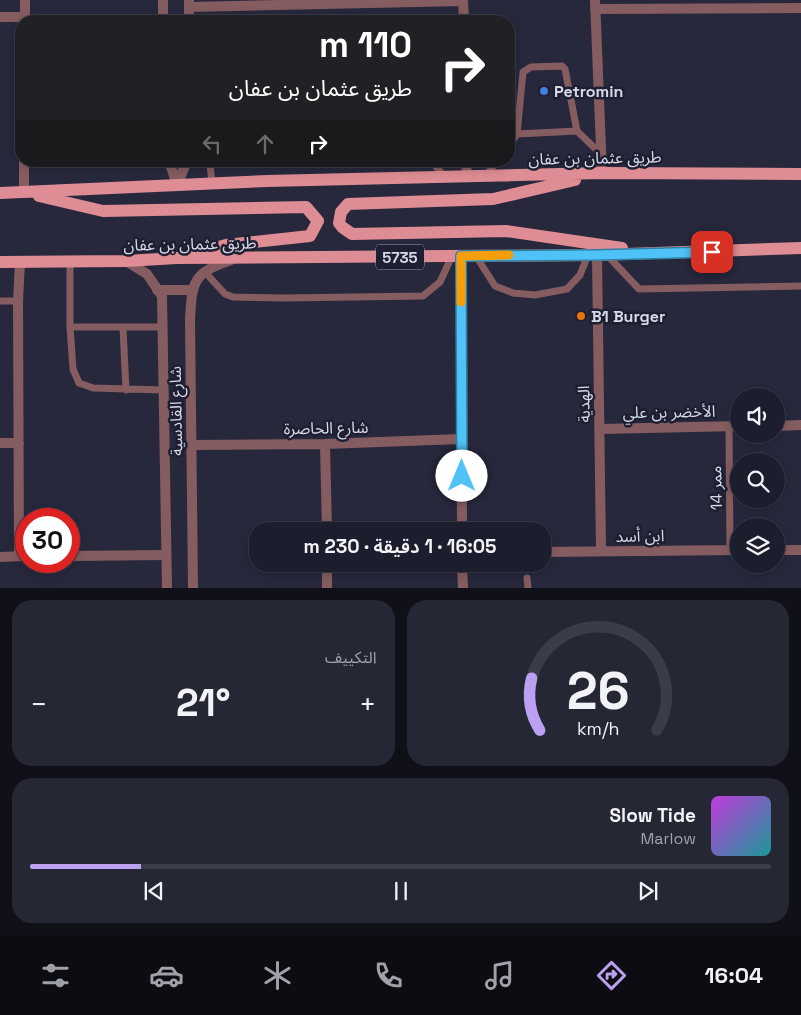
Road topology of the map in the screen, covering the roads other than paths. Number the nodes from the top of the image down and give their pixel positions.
1 (24, 0) edge
2 (162, 0) edge
3 (463, 0) edge
4 (321, 2) edge
5 (189, 3) edge
6 (595, 4) edge
7 (801, 8) edge
8 (25, 15) edge
9 (163, 15) edge
10 (464, 15) edge
11 (0, 17) edge
12 (15, 18) edge
13 (577, 131) junction
14 (517, 134) junction
15 (515, 137) edge
16 (601, 154) junction
17 (24, 167) edge
18 (171, 167) edge
19 (184, 167) edge
20 (210, 167) edge
21 (436, 167) edge
22 (466, 167) edge
23 (493, 167) edge
24 (602, 173) junction
25 (801, 174) edge
26 (467, 176) junction
27 (486, 176) junction
28 (445, 177) junction
29 (212, 183) junction
30 (177, 185) junction
31 (0, 193) edge
32 (24, 193) junction
33 (801, 248) edge
34 (659, 254) junction
35 (597, 255) junction
36 (457, 256) junction
37 (476, 256) junction
38 (176, 258) junction
39 (236, 259) junction
40 (0, 262) edge
41 (20, 262) junction
42 (70, 262) junction
43 (126, 262) junction
44 (204, 271) junction
45 (801, 286) edge
46 (158, 290) junction
47 (193, 290) junction
48 (0, 301) edge
49 (18, 301) junction
50 (70, 327) junction
51 (163, 327) junction
52 (123, 328) junction
53 (126, 390) junction
54 (164, 390) junction
55 (730, 426) edge
56 (785, 426) edge
57 (801, 426) edge
58 (600, 429) junction
59 (461, 439) junction
60 (0, 443) edge
61 (19, 443) junction
62 (734, 443) edge
63 (326, 444) junction
64 (191, 445) junction
65 (21, 508) edge
66 (735, 518) edge
67 (327, 522) edge
68 (462, 522) edge
69 (730, 550) edge
70 (785, 550) edge
71 (801, 550) edge
72 (601, 551) junction
73 (551, 552) edge
74 (166, 555) junction
75 (15, 556) edge
76 (80, 556) edge
77 (0, 557) edge
78 (327, 572) edge
79 (462, 572) edge
80 (527, 578) dead end
81 (167, 588) edge
82 (193, 588) edge
83 (327, 588) edge
84 (463, 588) edge
85 (528, 588) edge

1 - 8 street
2 - 9 street
3 - 4 street
3 - 10 street
4 - 5 street
6 - 7 street
6 - 16 street
11 - 12 street
13 - 14 lane
13 - 14 lane
13 - 16 lane
14 - 15 lane
16 - 24 street
17 - 32 street
18 - 30 street
19 - 30 street
20 - 29 lane
21 - 28 lane
22 - 26 street
23 - 27 lane
24 - 25 main road, طريق عثمان بن عفان
24 - 27 main road, طريق عثمان بن عفان
24 - 34 main road
26 - 27 main road, طريق عثمان بن عفان
26 - 28 main road, طريق عثمان بن عفان
28 - 29 main road, طريق عثمان بن عفان
29 - 30 main road, طريق عثمان بن عفان
30 - 32 main road, طريق عثمان بن عفان
31 - 32 main road, طريق عثمان بن عفان
32 - 38 main road
33 - 34 main road, طريق عثمان بن عفان / 5735
34 - 35 main road, طريق عثمان بن عفان / 5735
35 - 37 main road, طريق عثمان بن عفان / 5735
35 - 37 lane
35 - 45 lane
35 - 58 street, الهدية
36 - 37 main road, طريق عثمان بن عفان / 5735
36 - 39 main road, طريق عثمان بن عفان / 5735
36 - 44 lane
36 - 59 street
38 - 39 main road, طريق عثمان بن عفان / 5735
38 - 43 main road, طريق عثمان بن عفان / 5735
39 - 44 street
40 - 41 main road, طريق عثمان بن عفان / 5735
41 - 42 main road, طريق عثمان بن عفان / 5735
41 - 49 street
42 - 43 main road, طريق عثمان بن عفان / 5735
42 - 50 lane
43 - 46 street, شارع القادسية
44 - 47 street, شارع القادسية
46 - 47 street
46 - 51 street, شارع القادسية
47 - 64 street, شارع القادسية
48 - 49 lane
49 - 61 street
50 - 52 lane
50 - 53 lane
51 - 52 lane
51 - 54 street, شارع القادسية
52 - 53 lane
53 - 54 lane
54 - 74 street, شارع القادسية
55 - 58 street, الأخضر بن علي
56 - 57 street
58 - 72 street, الهدية
59 - 63 street, شارع الحاصرة
59 - 68 street
60 - 61 street
61 - 65 street
62 - 66 lane, ممر 14
63 - 64 street, شارع الحاصرة
63 - 67 street
64 - 82 street, شارع القادسية
69 - 72 street, ابن أسد
70 - 71 street
72 - 73 street, ابن أسد
74 - 76 street
74 - 81 street, شارع القادسية
75 - 77 street
78 - 83 street
79 - 84 street
80 - 85 lane

